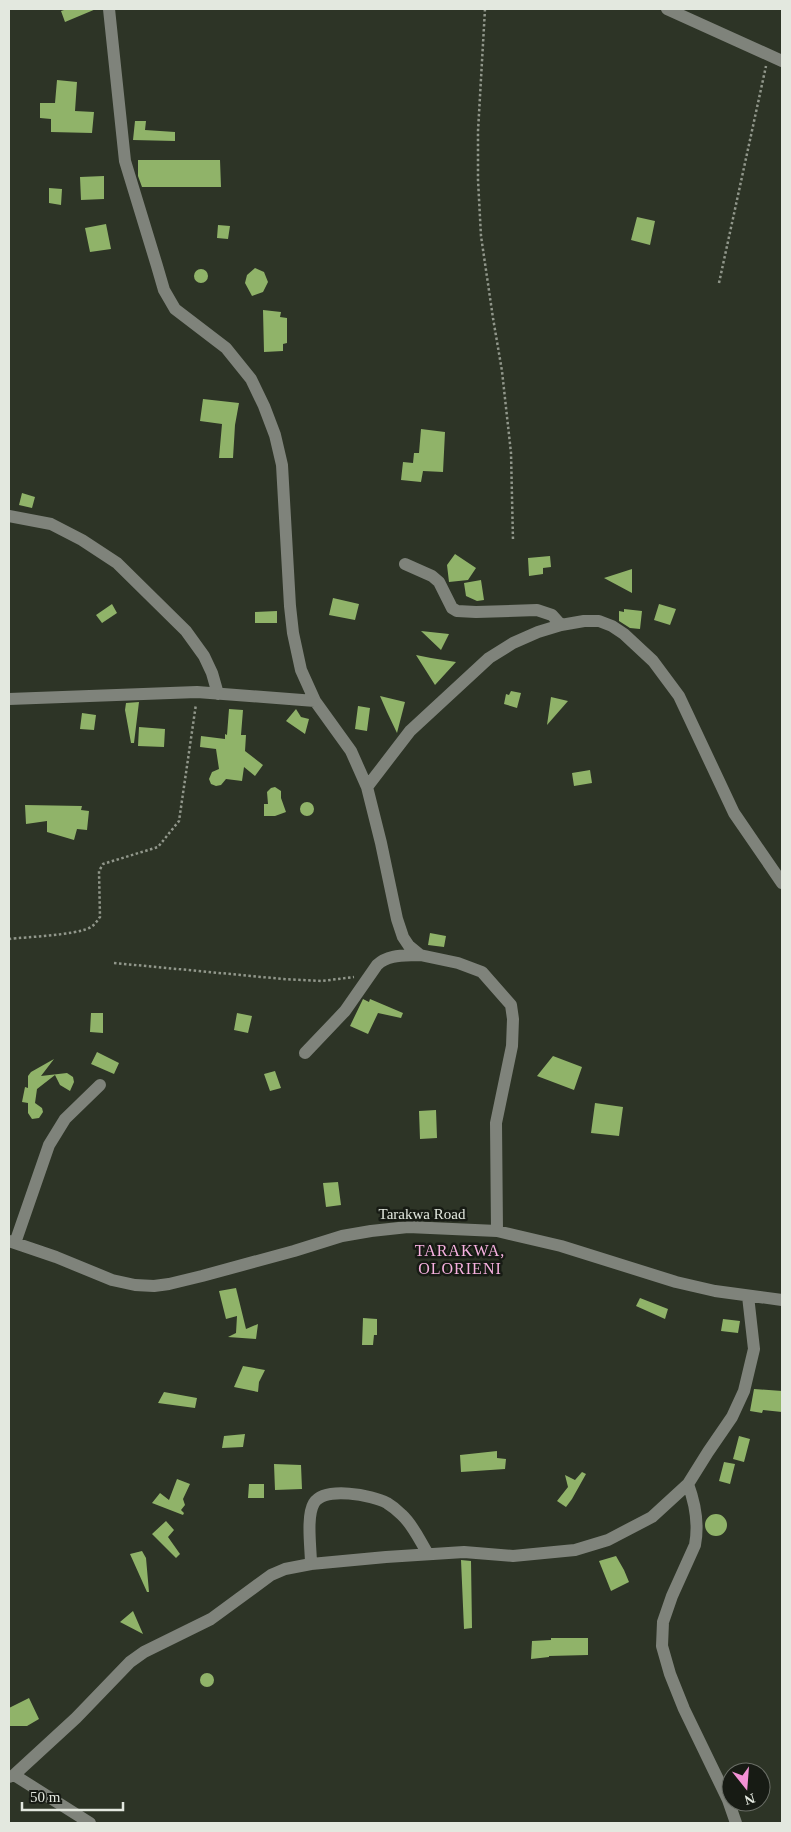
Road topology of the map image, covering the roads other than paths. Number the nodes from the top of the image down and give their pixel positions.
1 (109, 9) edge
2 (667, 9) edge
3 (782, 61) edge
4 (9, 516) edge
5 (405, 564) dead end
6 (561, 625) junction
7 (218, 694) junction
8 (9, 699) edge
9 (315, 701) junction
10 (367, 787) junction
11 (782, 883) edge
12 (420, 955) junction
13 (305, 1053) dead end
14 (100, 1085) dead end
15 (497, 1231) junction
16 (12, 1242) edge
17 (748, 1296) junction
18 (782, 1300) edge
19 (688, 1484) junction
20 (428, 1554) junction
21 (311, 1564) junction
22 (11, 1776) edge
23 (90, 1823) edge
24 (736, 1823) edge

1 - 9 street
2 - 3 street
4 - 7 street
5 - 6 street
6 - 10 street
6 - 11 street
7 - 8 street
7 - 9 street
9 - 10 street
10 - 12 street
12 - 13 street
12 - 15 street
14 - 16 street
15 - 16 street, Tarakwa Road
15 - 17 street, Tarakwa Road
17 - 18 street, Tarakwa Road
17 - 19 street
19 - 20 street
19 - 24 street
20 - 21 street
20 - 21 street
21 - 22 street
22 - 23 street

